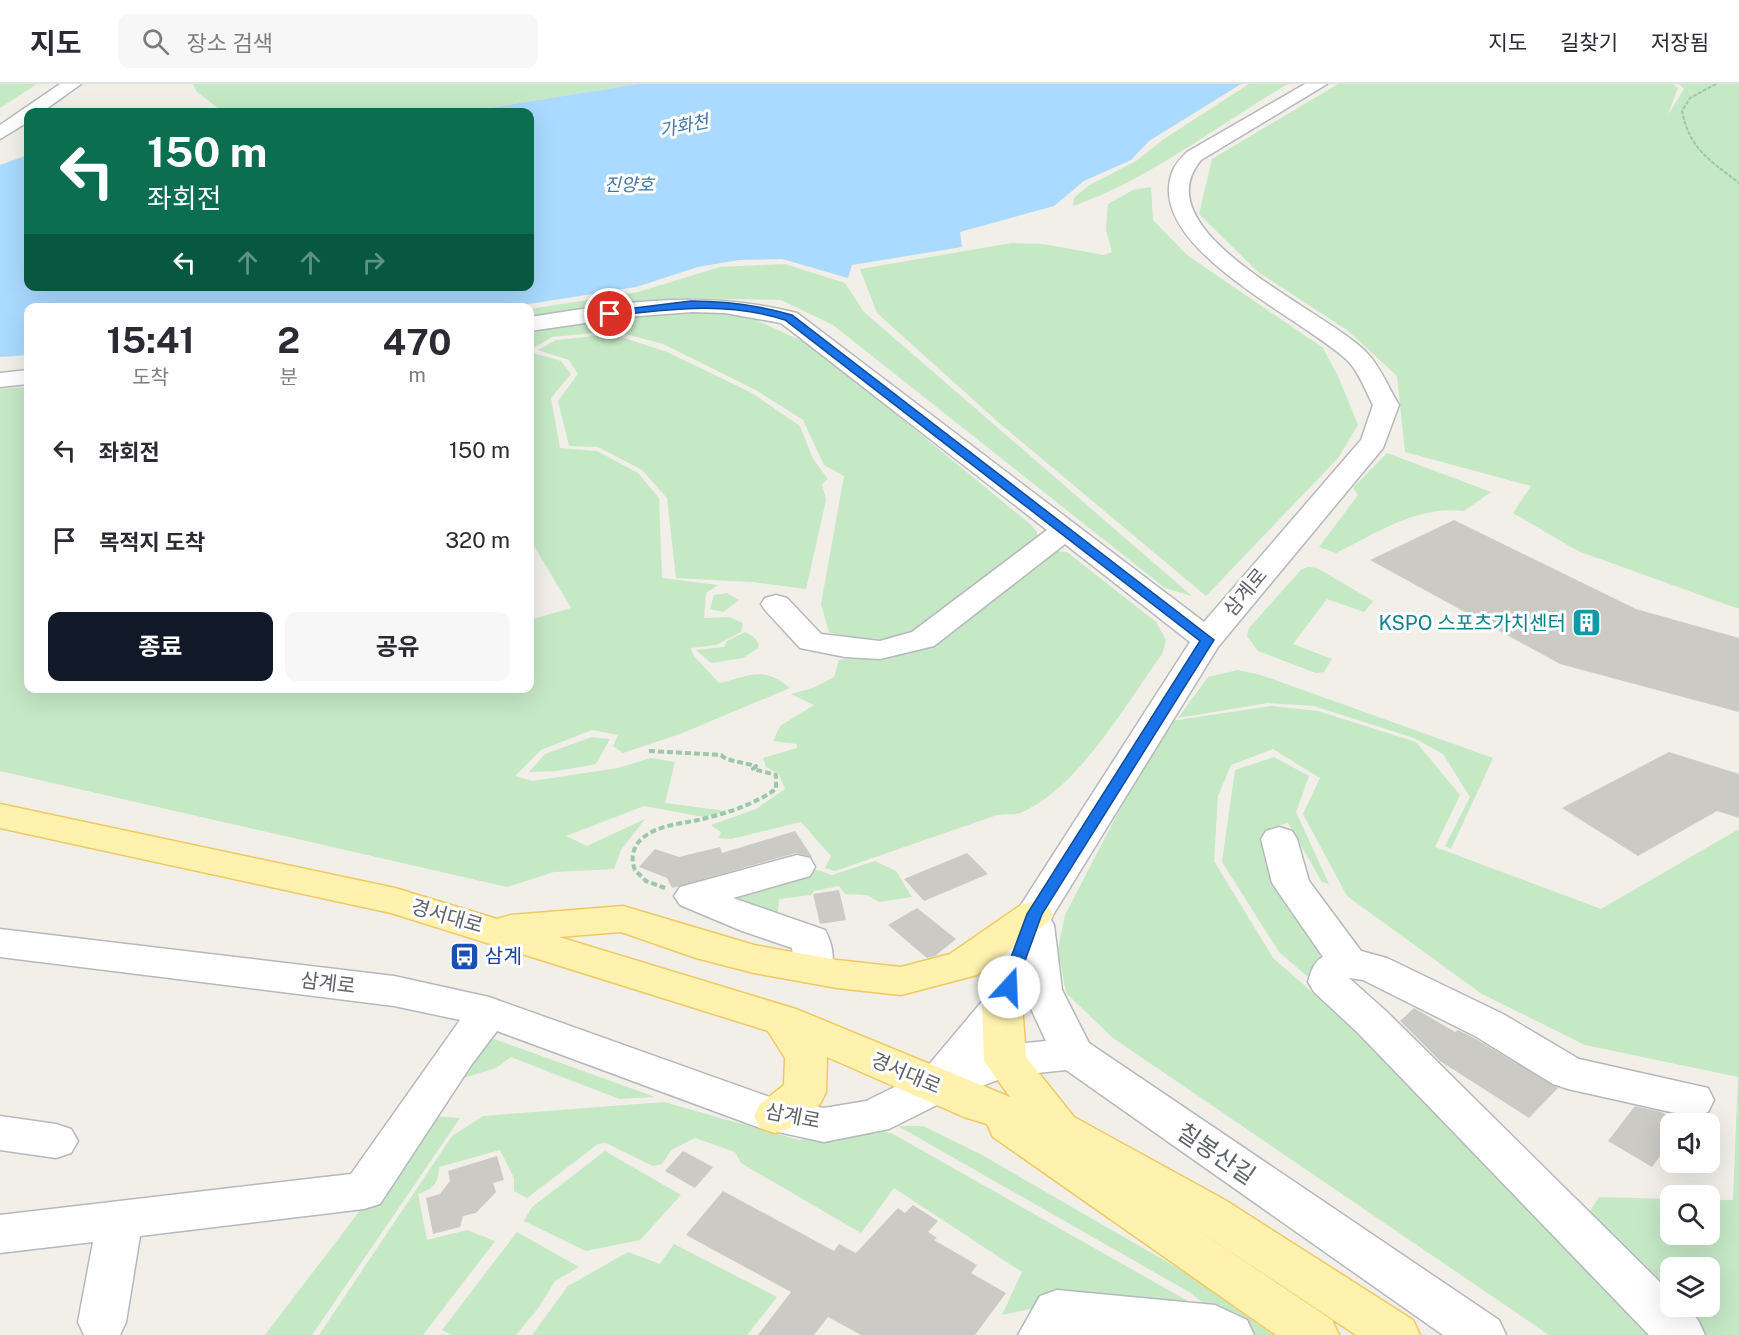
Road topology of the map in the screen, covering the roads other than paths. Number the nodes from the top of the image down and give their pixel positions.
1 (72, 84) edge
2 (1318, 84) edge
3 (36, 108) edge
4 (24, 116) edge
5 (0, 133) edge
6 (534, 323) edge
7 (24, 377) edge
8 (0, 380) edge
9 (1065, 530) junction
10 (776, 604) dead end
11 (1207, 640) junction
12 (0, 816) edge
13 (1279, 838) dead end
14 (797, 867) dead end
15 (1034, 914) junction
16 (495, 930) junction
17 (0, 943) edge
18 (1348, 963) junction
19 (814, 967) junction
20 (1002, 1005) junction
21 (489, 1012) junction
22 (782, 1020) junction
23 (1073, 1054) junction
24 (1005, 1061) junction
25 (936, 1086) junction
26 (1694, 1100) dead end
27 (979, 1105) junction
28 (775, 1116) junction
29 (1059, 1130) junction
30 (0, 1133) edge
31 (57, 1141) dead end
32 (120, 1220) junction
33 (0, 1233) edge
34 (102, 1322) dead end
35 (1042, 1335) edge
36 (1230, 1335) edge
37 (1315, 1335) edge
38 (1396, 1335) edge
39 (1482, 1335) edge
40 (1681, 1335) edge

1 - 3 street
2 - 11 street, 삼계로
4 - 5 street
6 - 9 street
7 - 8 street
9 - 10 street
9 - 11 street
11 - 15 street, 삼계로
12 - 16 main road, 경서대로
13 - 18 street
14 - 19 street
15 - 19 main road
15 - 20 street, 삼계로
15 - 23 street, 칠봉산길
16 - 19 main road
16 - 22 main road, 경서대로
17 - 21 street, 삼계로
18 - 26 street
18 - 40 street
20 - 24 main road
20 - 25 street, 삼계로
21 - 28 street, 삼계로
21 - 32 street
22 - 25 main road, 경서대로
22 - 28 main road
23 - 24 street
23 - 39 street, 칠봉산길
24 - 25 street
24 - 29 main road
25 - 27 main road, 경서대로
25 - 28 street, 삼계로
27 - 29 main road, 경서대로
27 - 37 main road, 경서대로
29 - 38 main road, 경서대로
30 - 31 street
32 - 33 street
32 - 34 street
35 - 36 street

